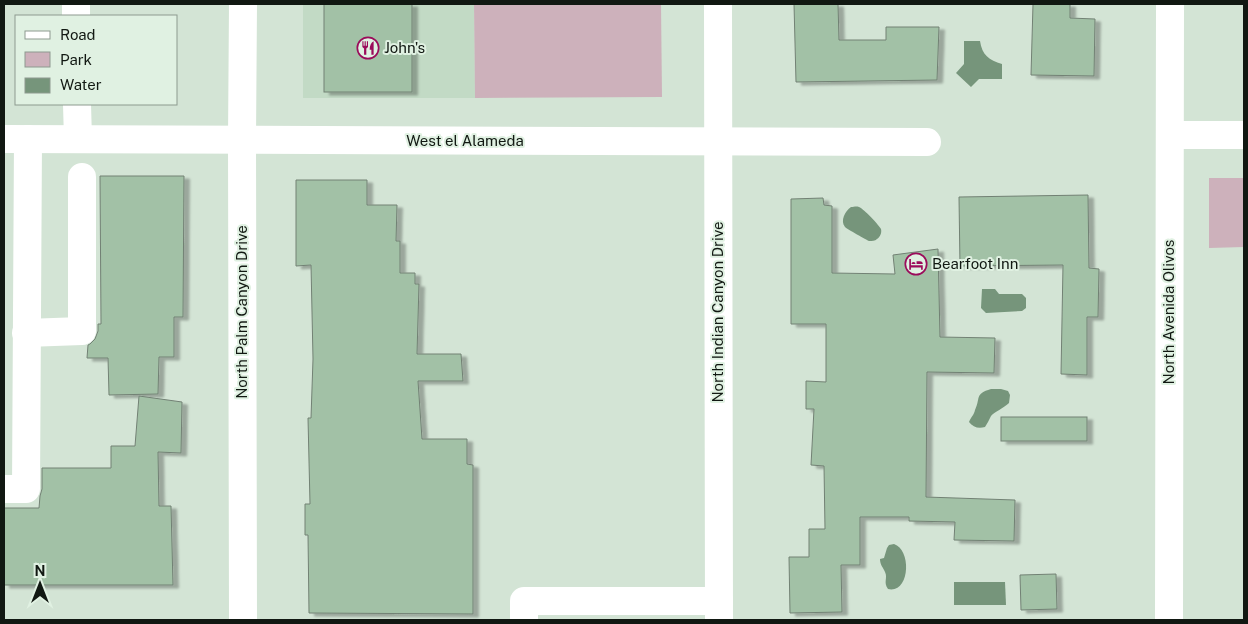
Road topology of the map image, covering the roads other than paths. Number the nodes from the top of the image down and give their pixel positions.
1 (243, 4) edge
2 (718, 4) edge
3 (1170, 4) edge
4 (77, 105) edge
5 (1170, 135) junction
6 (1244, 135) edge
7 (16, 139) edge
8 (78, 139) junction
9 (242, 139) junction
10 (718, 141) junction
11 (927, 142) dead end
12 (82, 177) dead end
13 (26, 333) junction
14 (4, 489) edge
15 (613, 611) edge
16 (719, 611) edge
17 (243, 620) edge
18 (524, 620) edge
19 (1169, 620) edge

1 - 9 street, North Palm Canyon Drive
2 - 10 street, North Indian Canyon Drive
3 - 5 street, North Avenida Olivos
4 - 8 street
5 - 6 street
5 - 19 street, North Avenida Olivos
7 - 8 street, West el Alameda
7 - 13 street
8 - 9 street, West el Alameda
9 - 10 street, West el Alameda
9 - 17 street, North Palm Canyon Drive
10 - 11 street, West el Alameda
10 - 16 street, North Indian Canyon Drive
12 - 13 street
13 - 14 street
15 - 16 street
15 - 18 street

